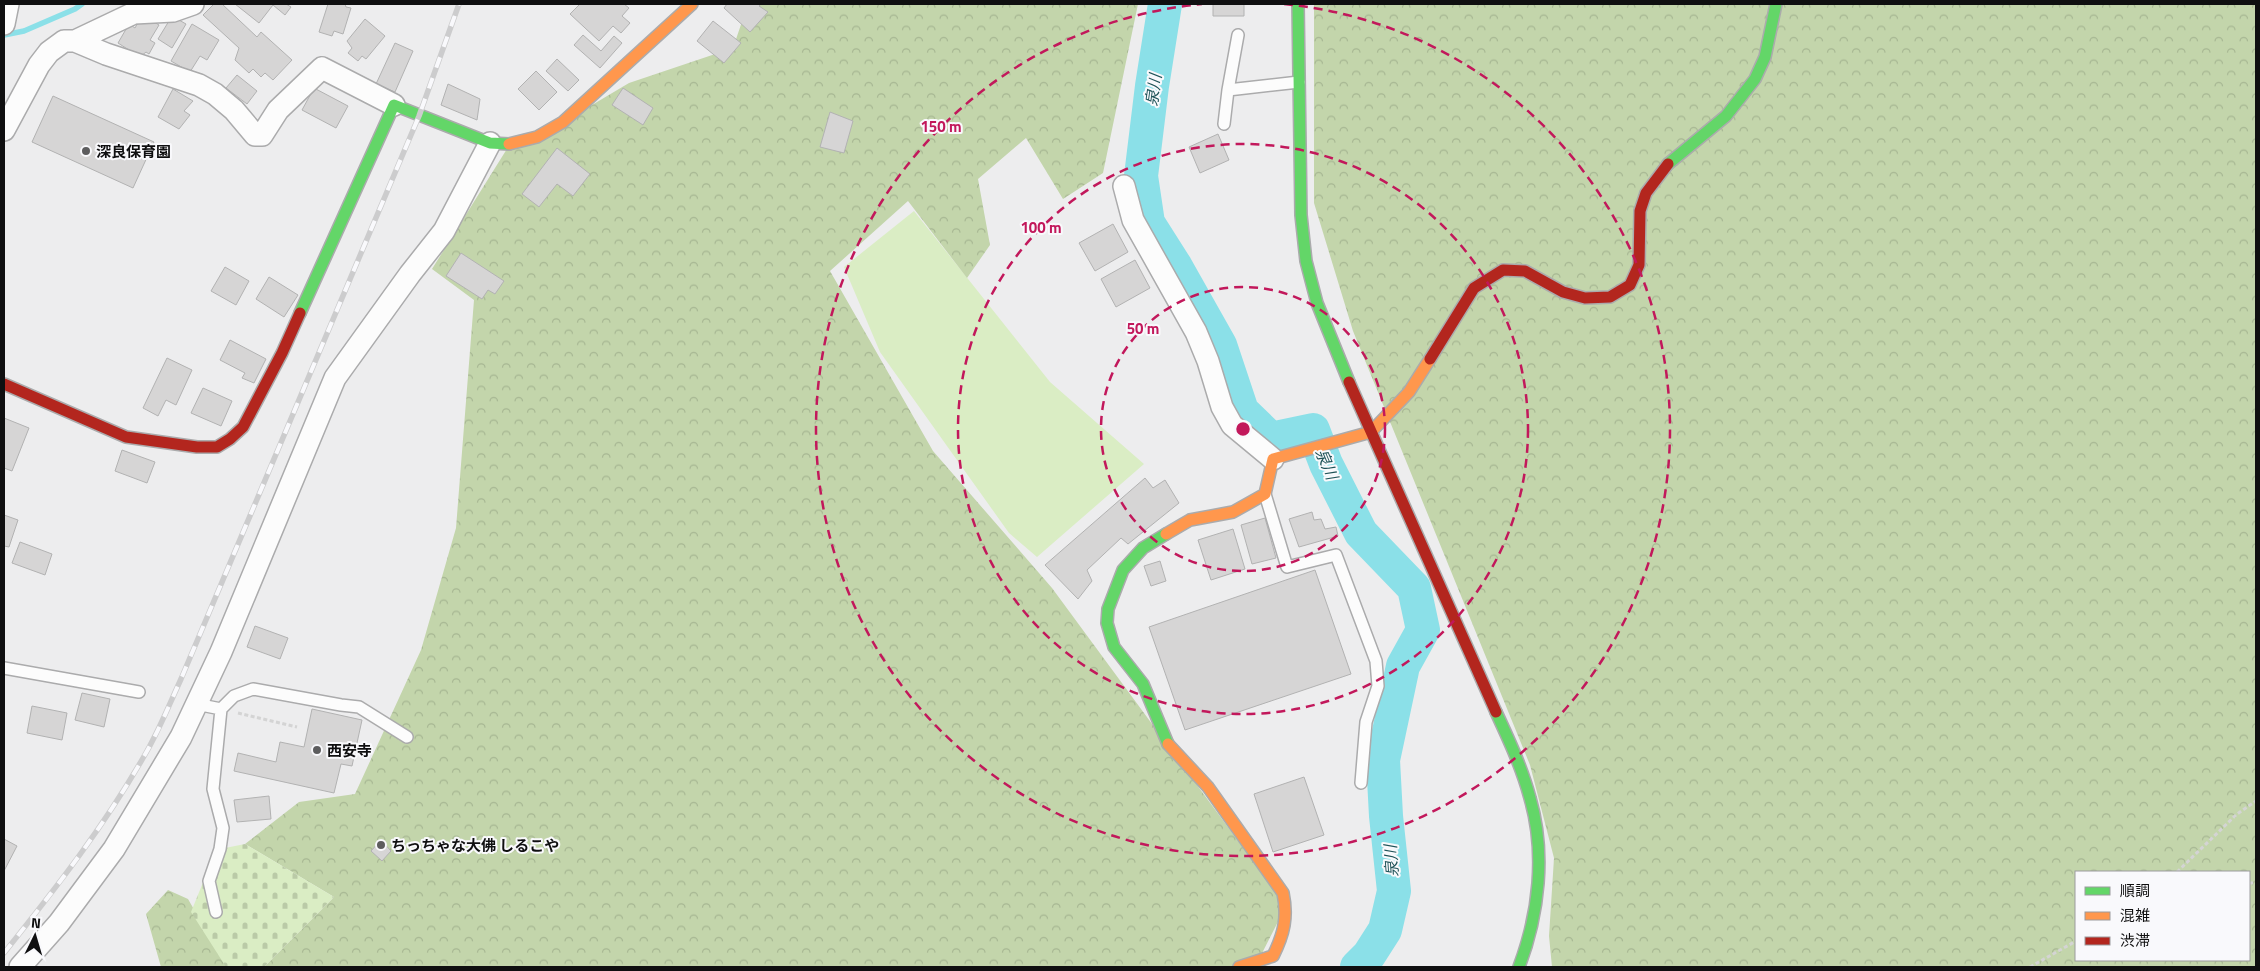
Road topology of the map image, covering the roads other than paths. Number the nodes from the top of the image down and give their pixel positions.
1 (194, 4) edge
2 (692, 4) edge
3 (1298, 4) edge
4 (1776, 4) edge
5 (1238, 35) dead end
6 (75, 40) junction
7 (1299, 82) junction
8 (1228, 90) junction
9 (394, 105) junction
10 (1224, 124) dead end
11 (4, 130) edge
12 (490, 143) junction
13 (1124, 186) dead end
14 (4, 384) edge
15 (1371, 432) junction
16 (1273, 459) junction
17 (1265, 494) junction
18 (4, 668) edge
19 (139, 692) dead end
20 (196, 704) junction
21 (220, 708) junction
22 (407, 736) dead end
23 (1362, 783) dead end
24 (216, 912) dead end
25 (20, 967) edge
26 (1239, 967) edge
27 (1519, 967) edge

1 - 6 street
2 - 12 street
3 - 7 street
4 - 15 street
5 - 8 lane
6 - 9 street
6 - 11 street
7 - 8 lane
7 - 15 street
8 - 10 lane
9 - 12 street
9 - 14 street
12 - 20 street
13 - 16 street
15 - 16 street
15 - 27 street
16 - 17 street
17 - 23 lane
17 - 26 street
18 - 19 lane
20 - 21 lane
20 - 25 street
21 - 22 lane
21 - 24 lane

